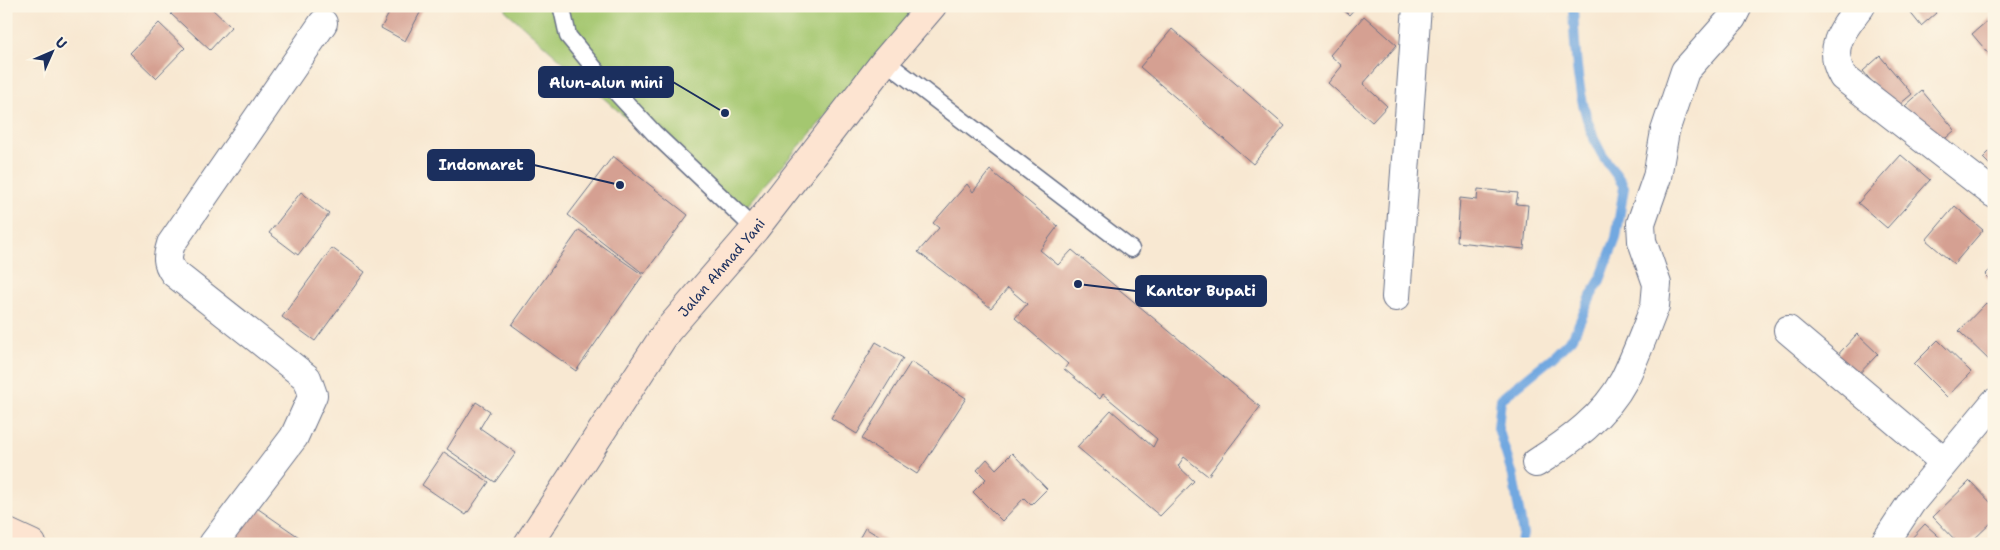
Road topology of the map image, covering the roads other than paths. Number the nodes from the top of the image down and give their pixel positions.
1 (563, 6) edge
2 (932, 6) edge
3 (1417, 6) edge
4 (1738, 6) edge
5 (1862, 6) edge
6 (323, 24) dead end
7 (885, 61) junction
8 (1994, 194) edge
9 (756, 229) junction
10 (1130, 249) dead end
11 (1396, 297) dead end
12 (1788, 330) dead end
13 (1994, 403) edge
14 (1943, 461) junction
15 (1536, 463) dead end
16 (6, 532) edge
17 (32, 544) edge
18 (214, 544) edge
19 (528, 544) edge
20 (1884, 544) edge

1 - 9 lane
2 - 7 street, Jalan Ahmad Yani
3 - 11 street
4 - 15 street
5 - 8 street
6 - 18 street
7 - 9 street, Jalan Ahmad Yani
7 - 10 lane
9 - 19 street, Jalan Ahmad Yani
12 - 14 street
13 - 14 street
14 - 20 street
16 - 17 street

